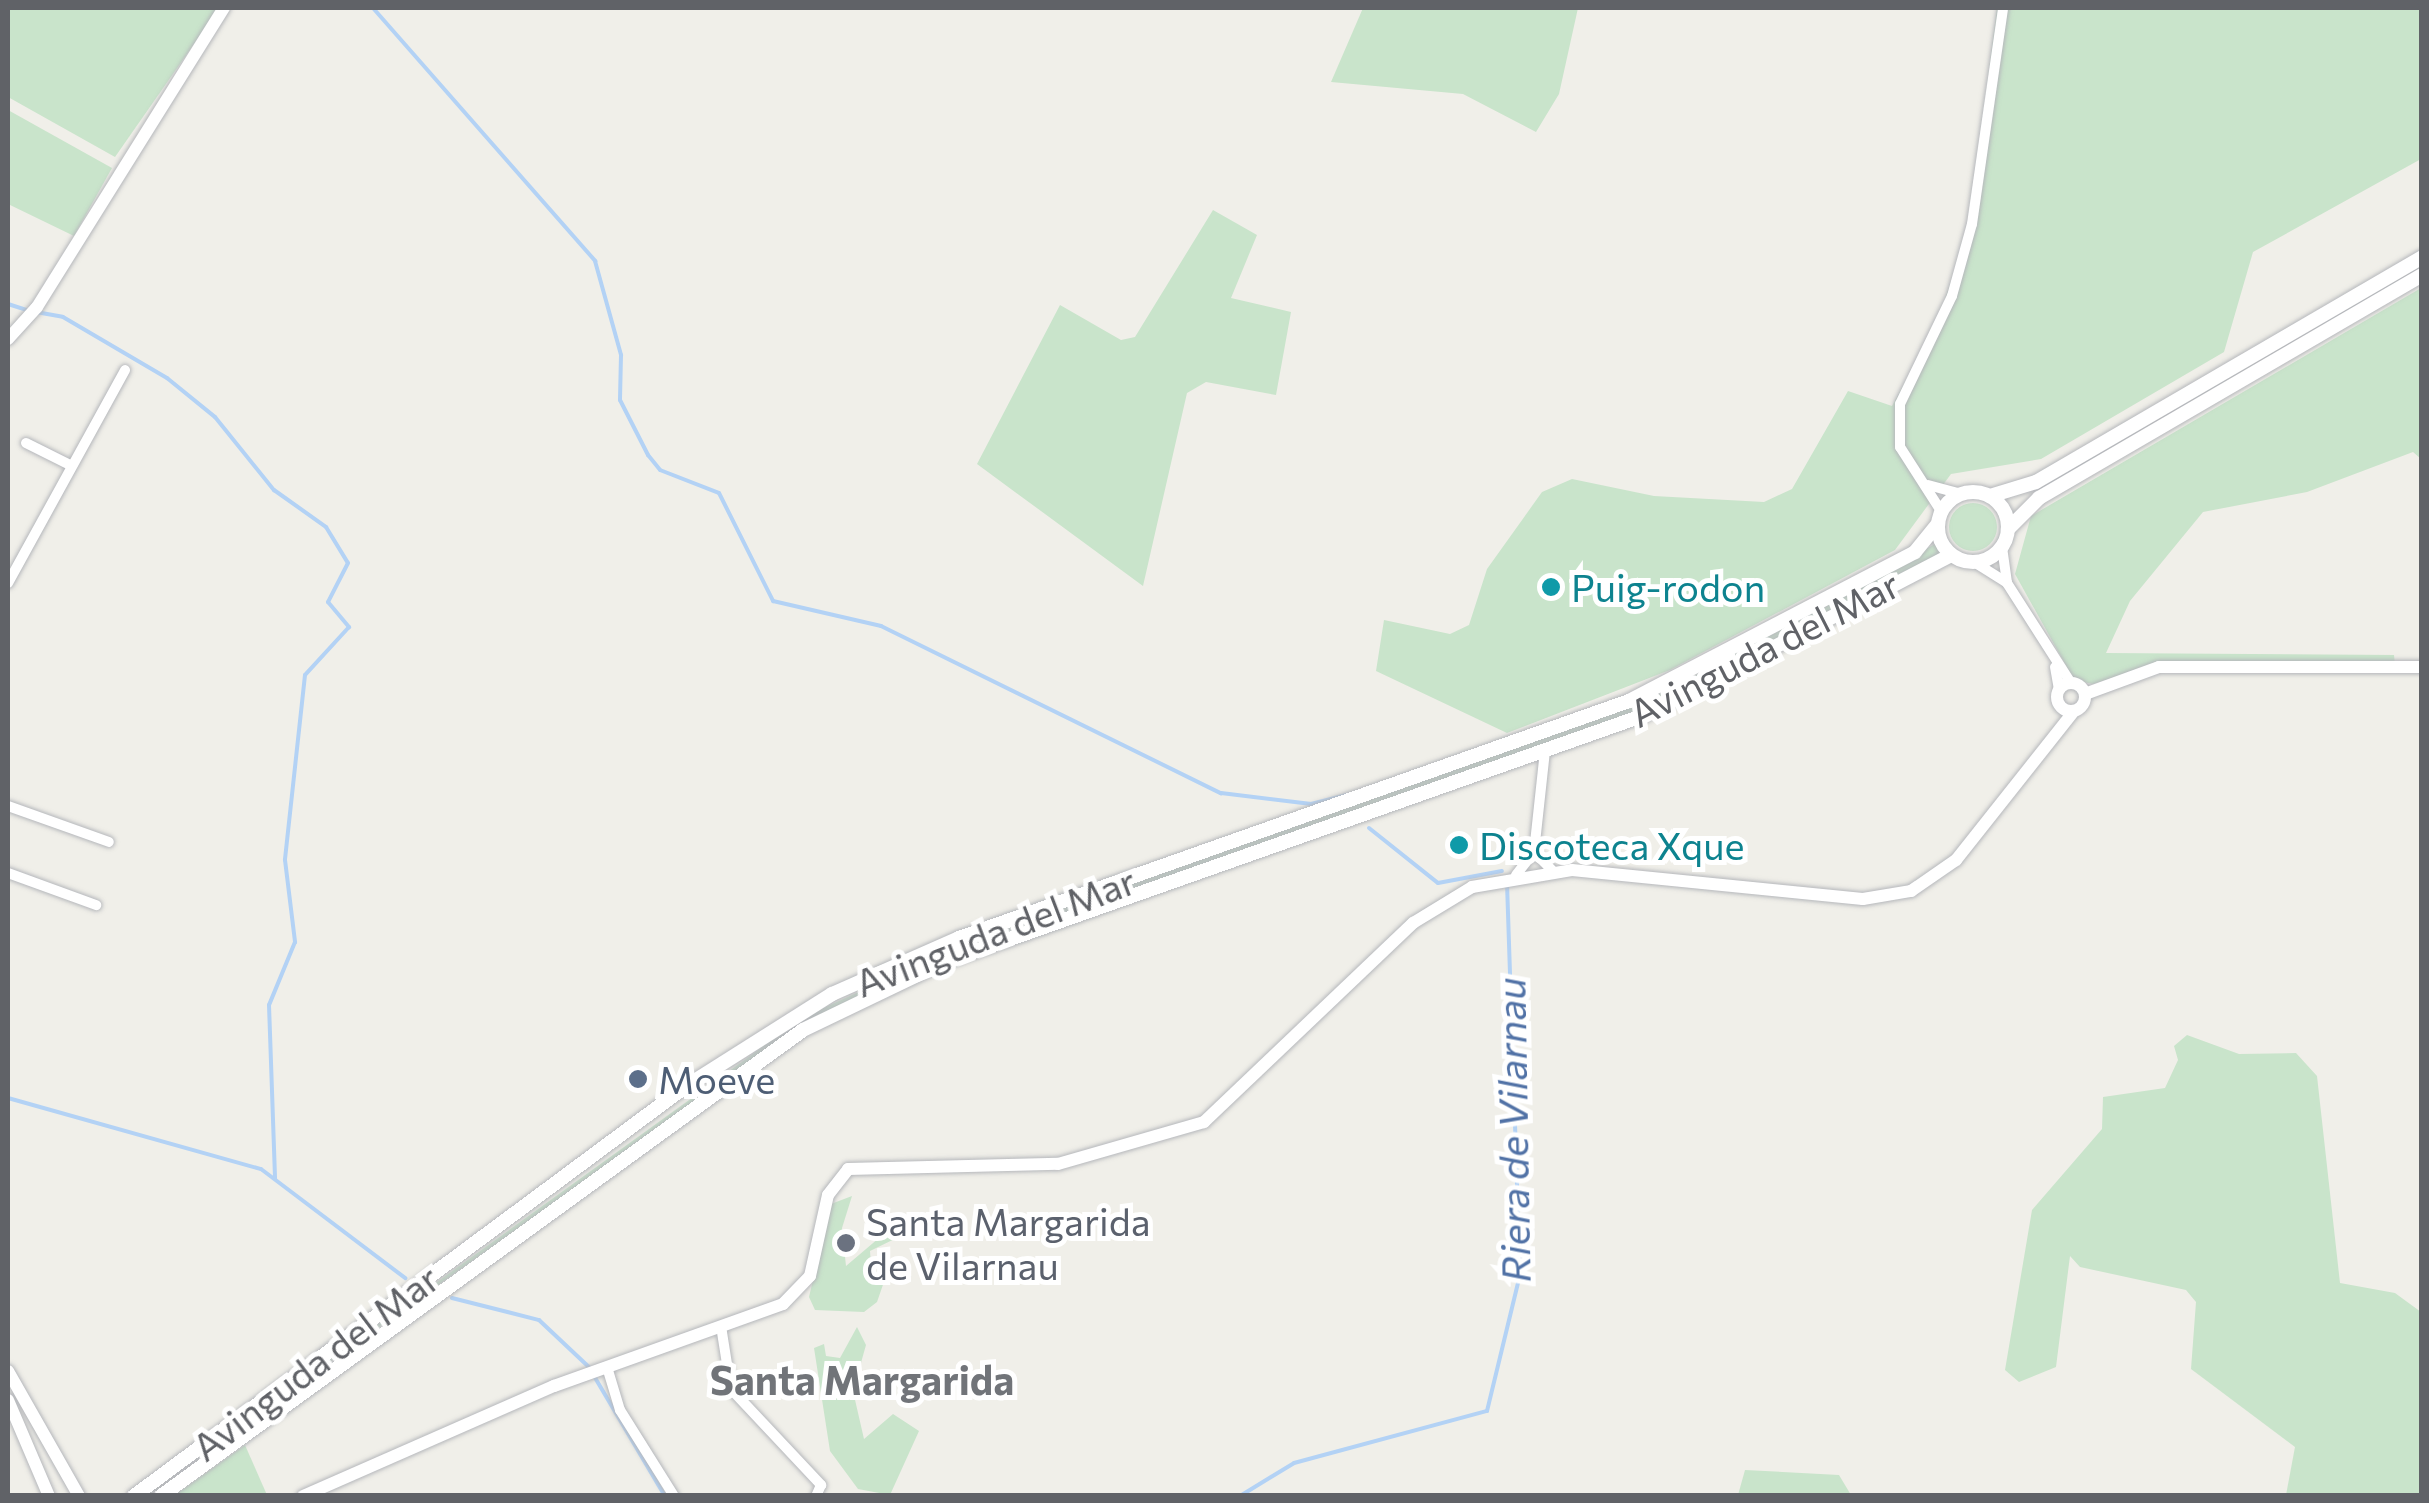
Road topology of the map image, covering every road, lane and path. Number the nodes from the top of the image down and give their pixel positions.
1 (224, 8) edge
2 (2003, 8) edge
3 (2422, 257) edge
4 (2422, 275) edge
5 (8, 339) edge
6 (125, 370) dead end
7 (26, 442) dead end
8 (72, 466) junction
9 (1926, 484) junction
10 (1961, 494) junction
11 (1990, 496) junction
12 (1940, 518) junction
13 (2008, 529) junction
14 (2002, 547) junction
15 (1951, 554) junction
16 (1974, 562) junction
17 (8, 583) edge
18 (2007, 583) junction
19 (2422, 667) edge
20 (2065, 686) junction
21 (2085, 694) junction
22 (2074, 710) junction
23 (1545, 750) junction
24 (1506, 764) junction
25 (1536, 775) junction
26 (8, 806) edge
27 (109, 842) dead end
28 (1534, 852) junction
29 (1552, 870) junction
30 (8, 874) edge
31 (1516, 875) junction
32 (96, 905) dead end
33 (722, 1326) junction
34 (604, 1368) junction
35 (8, 1372) edge
36 (8, 1400) edge
37 (134, 1495) edge
38 (49, 1496) edge
39 (79, 1496) edge
40 (161, 1496) edge
41 (303, 1496) edge
42 (674, 1496) edge
43 (816, 1496) edge

1 - 5 street
2 - 9 street
3 - 11 main road
4 - 13 main road
6 - 8 street
7 - 8 street
8 - 17 street
9 - 10 street
9 - 12 street
10 - 11 main road
10 - 12 main road
11 - 13 main road
12 - 15 main road
12 - 37 main road, Avinguda del Mar
13 - 14 main road
14 - 16 main road
14 - 18 street
15 - 16 main road
15 - 23 main road, Avinguda del Mar
16 - 18 street
18 - 20 street
19 - 21 street
20 - 21 street
20 - 22 street
21 - 22 street
22 - 29 street
23 - 24 main road, Avinguda del Mar
23 - 25 street
24 - 25 street
24 - 40 main road, Avinguda del Mar
25 - 28 street
26 - 27 street
28 - 29 street
28 - 31 street
29 - 31 street
30 - 32 street
31 - 33 street
33 - 34 street
33 - 43 street
34 - 41 street
34 - 42 street
35 - 39 street
36 - 38 street

